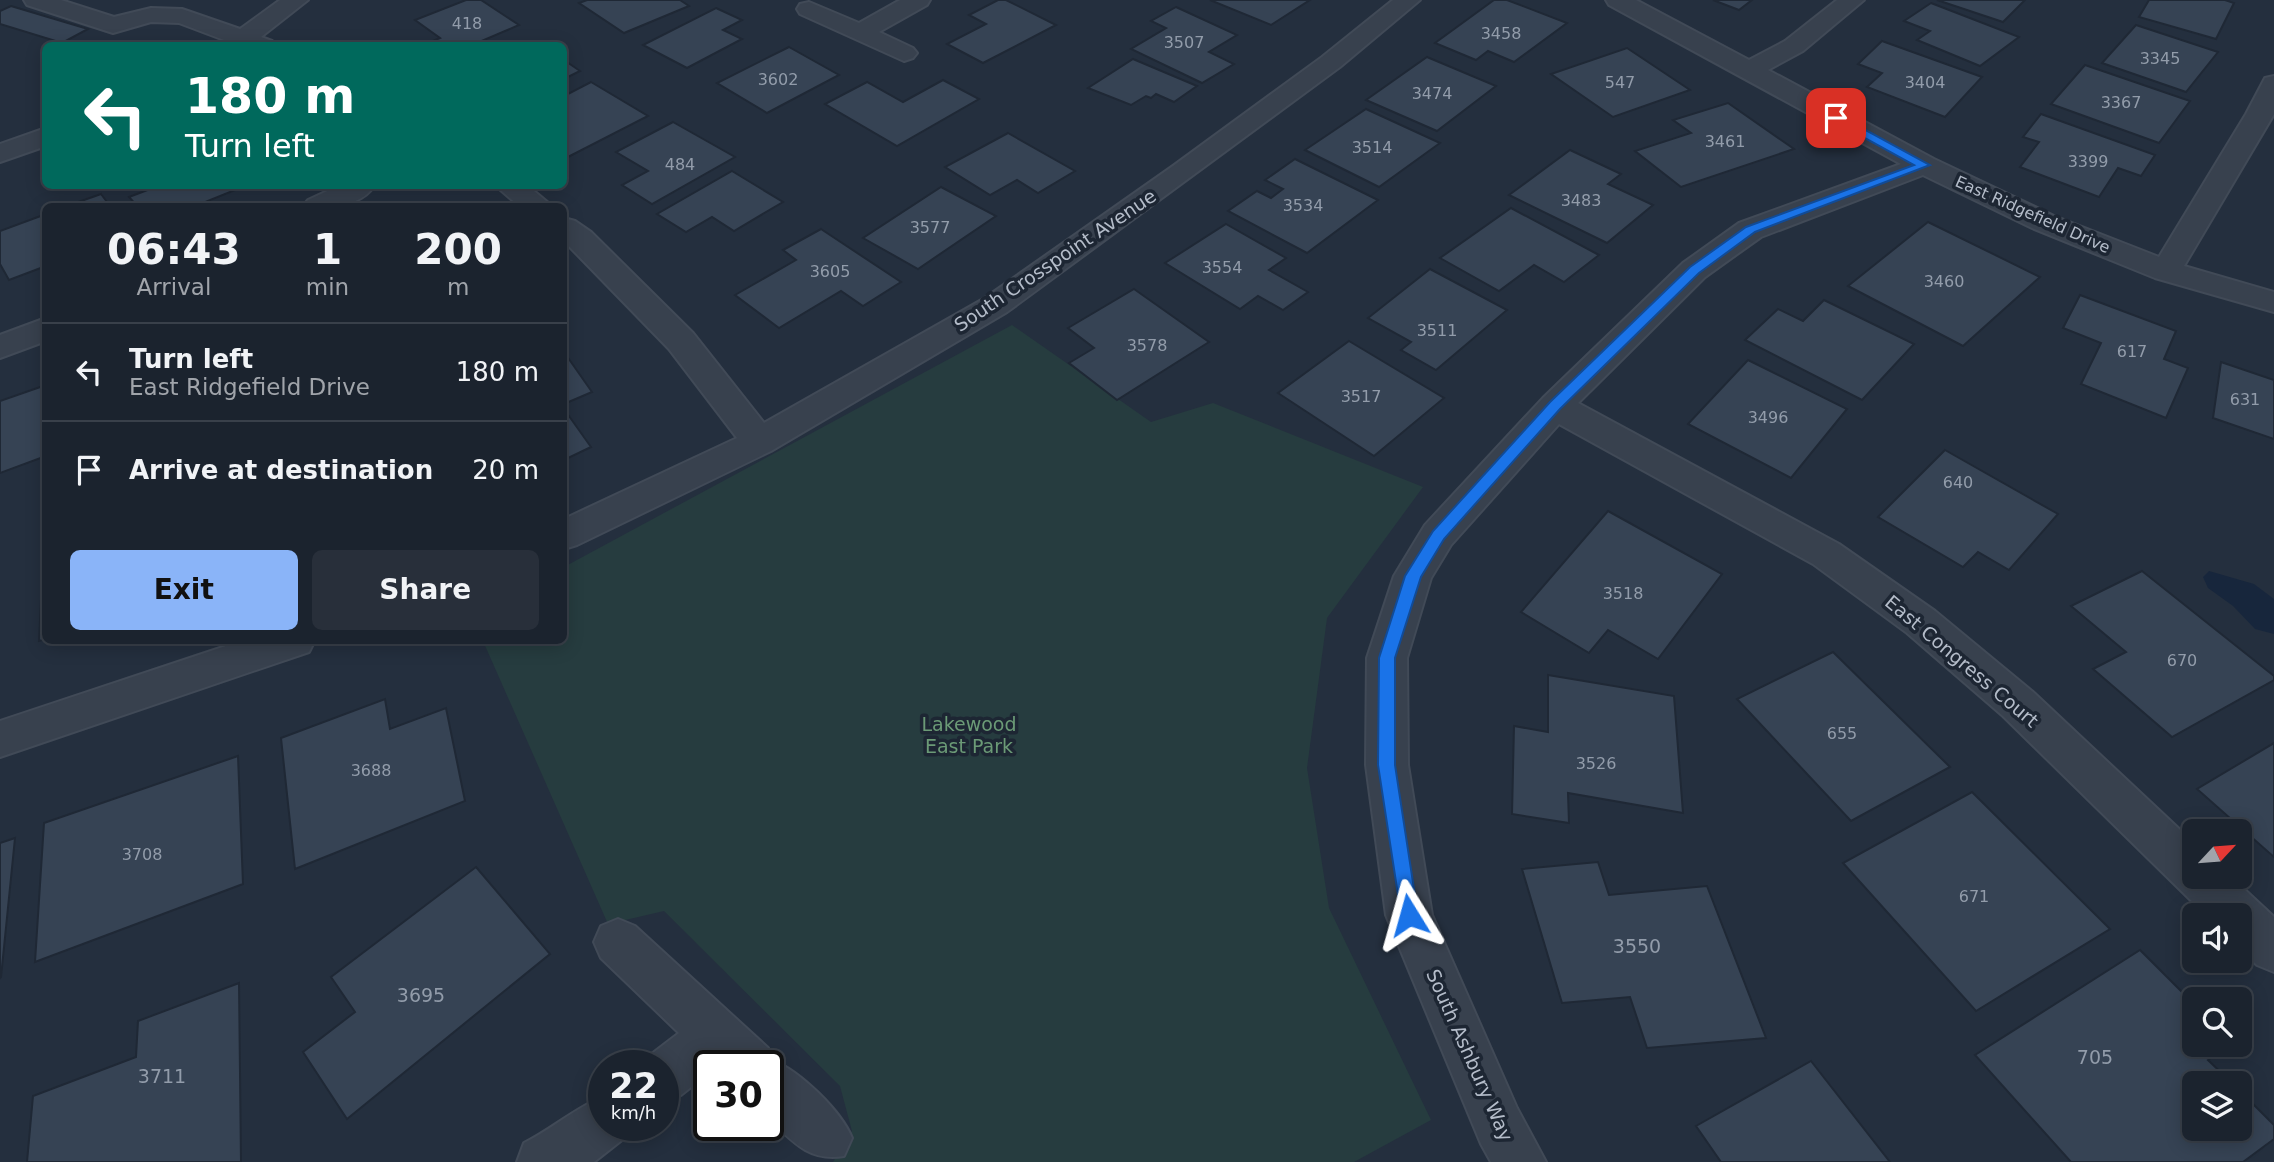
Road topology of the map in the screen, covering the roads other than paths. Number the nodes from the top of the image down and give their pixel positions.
1 (36, 0) edge
2 (296, 0) edge
3 (918, 0) edge
4 (1408, 0) edge
5 (1618, 0) edge
6 (1853, 0) edge
7 (809, 9) dead end
8 (859, 33) junction
9 (108, 35) edge
10 (241, 42) edge
11 (248, 42) edge
12 (904, 53) dead end
13 (1748, 71) junction
14 (2274, 84) edge
15 (42, 138) edge
16 (0, 154) edge
17 (1924, 165) junction
18 (354, 189) edge
19 (514, 189) edge
20 (324, 203) edge
21 (533, 203) edge
22 (567, 229) edge
23 (2166, 271) junction
24 (2274, 302) edge
25 (42, 331) edge
26 (0, 347) edge
27 (1555, 406) junction
28 (759, 442) junction
29 (567, 534) edge
30 (283, 644) edge
31 (0, 739) edge
32 (2182, 862) edge
33 (2211, 889) edge
34 (2225, 903) edge
35 (2252, 928) edge
36 (618, 942) dead end
37 (2274, 949) edge
38 (732, 1050) edge
39 (784, 1098) edge
40 (588, 1134) edge
41 (826, 1138) dead end
42 (542, 1162) edge
43 (1520, 1162) edge

1 - 9 street
2 - 11 street
3 - 8 street
4 - 28 street, South Crosspoint Avenue
5 - 13 street, East Ridgefield Drive
6 - 13 street
7 - 8 street
8 - 12 street
9 - 10 street
13 - 17 street, East Ridgefield Drive
14 - 23 street
15 - 16 street
17 - 23 street, East Ridgefield Drive
17 - 27 street, South Ashbury Way
18 - 20 street
19 - 21 street
22 - 28 street
23 - 24 street, East Ridgefield Drive
25 - 26 street
27 - 32 street, East Congress Court
27 - 43 street, South Ashbury Way
28 - 29 street, South Crosspoint Avenue
30 - 31 street
33 - 34 street, East Congress Court
35 - 37 street, East Congress Court
36 - 38 street
39 - 41 street
40 - 42 street

